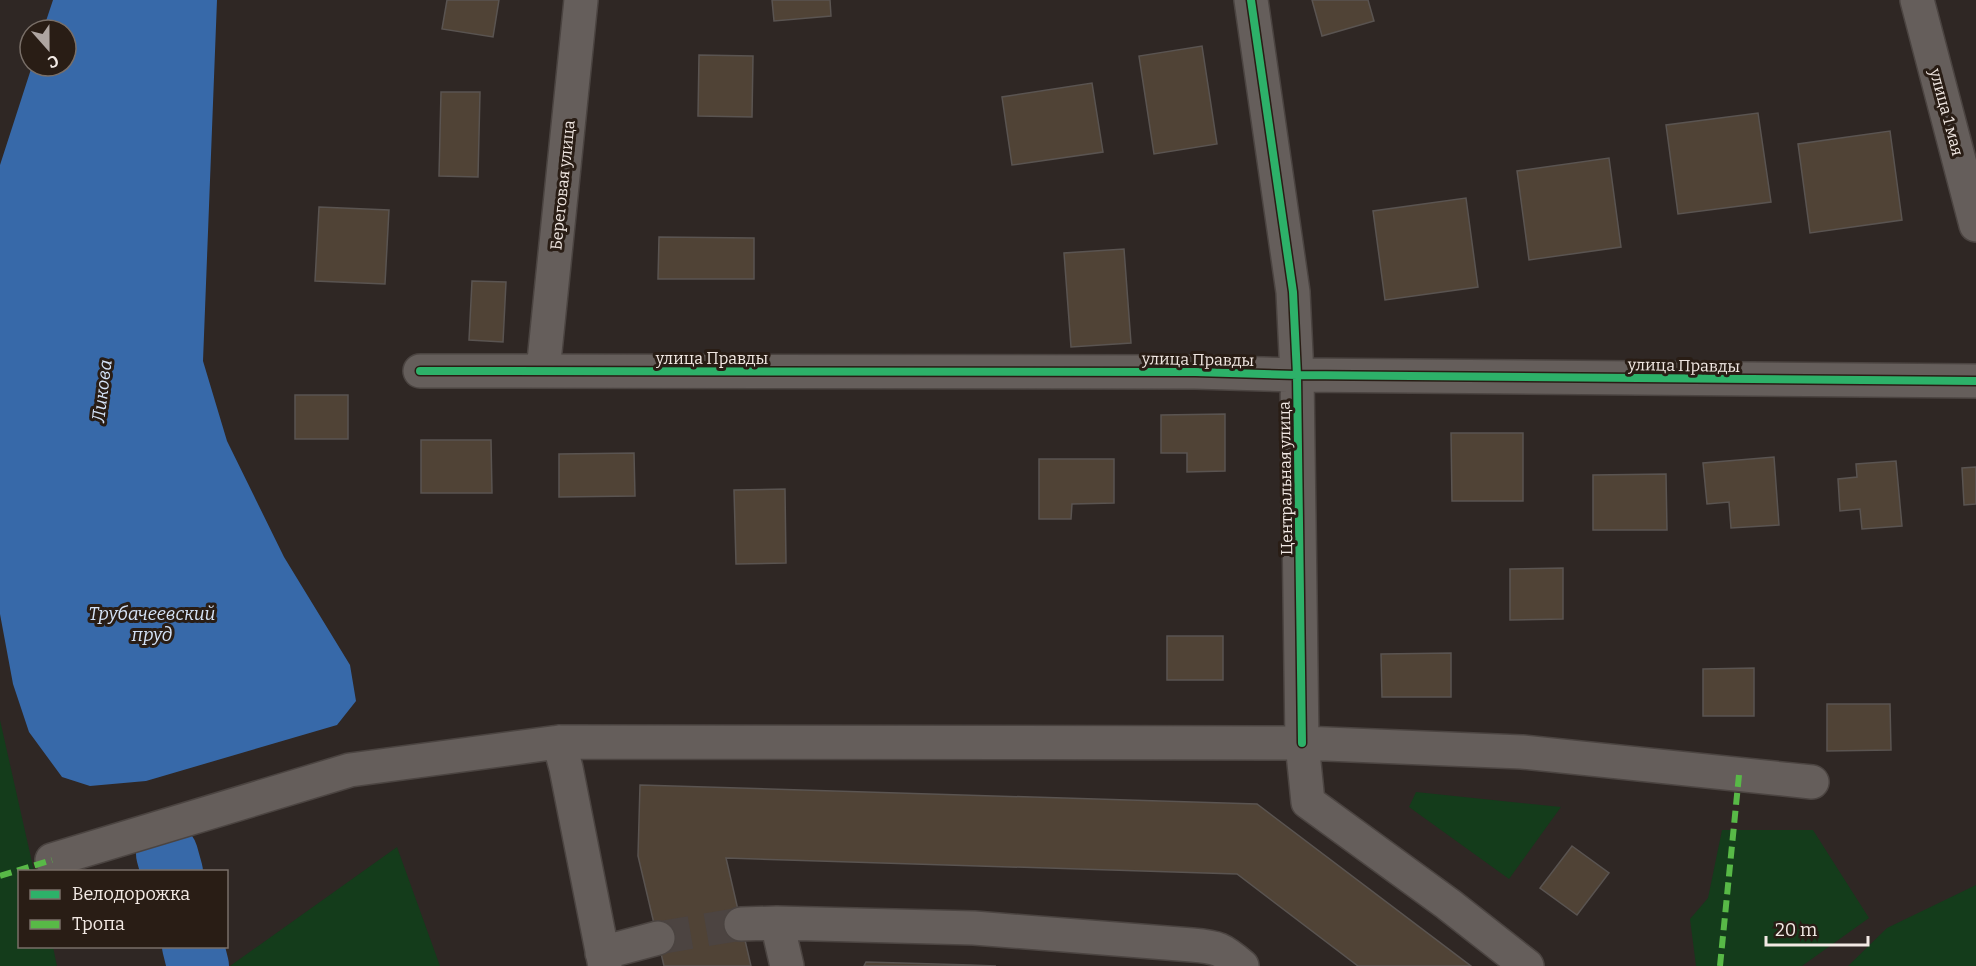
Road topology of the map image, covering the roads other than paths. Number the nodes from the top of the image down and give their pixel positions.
1 (581, 0) edge
2 (1251, 0) edge
3 (1917, 0) edge
4 (1976, 225) edge
5 (420, 371) dead end
6 (543, 371) junction
7 (1297, 375) junction
8 (1976, 381) edge
9 (559, 742) junction
10 (1302, 743) junction
11 (1812, 782) dead end
12 (52, 860) dead end
13 (777, 923) junction
14 (741, 924) tunnel mouth
15 (658, 938) tunnel mouth
16 (603, 959) edge
17 (1520, 964) edge
18 (787, 966) edge
19 (1242, 966) edge

1 - 6 street, Береговая улица
2 - 7 street, Центральная улица
3 - 4 street, улица 1 мая
5 - 6 street, улица Правды
6 - 7 street, улица Правды
7 - 8 street, улица Правды
7 - 10 street, Центральная улица
9 - 10 street
9 - 12 street
9 - 16 street
10 - 11 street
10 - 17 street, Центральная улица
13 - 14 street
13 - 18 street
13 - 19 street
15 - 16 street

